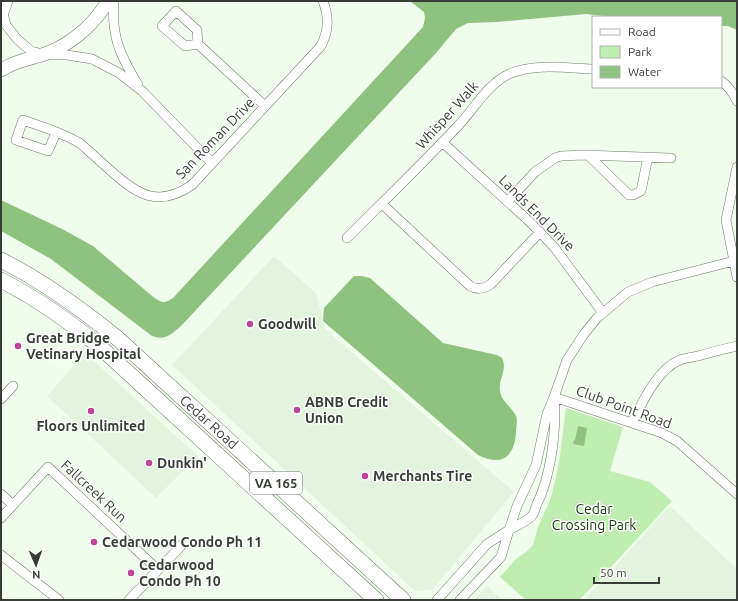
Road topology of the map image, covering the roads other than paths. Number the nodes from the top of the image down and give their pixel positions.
1 (108, 1) edge
2 (114, 1) edge
3 (324, 1) edge
4 (3, 7) edge
5 (198, 44) dead end
6 (43, 54) junction
7 (592, 69) edge
8 (1, 70) edge
9 (722, 82) edge
10 (142, 91) junction
11 (737, 101) edge
12 (265, 106) junction
13 (56, 132) dead end
14 (442, 142) junction
15 (589, 156) junction
16 (648, 157) junction
17 (671, 158) dead end
18 (212, 163) junction
19 (737, 167) edge
20 (508, 201) junction
21 (382, 204) junction
22 (540, 232) junction
23 (347, 238) dead end
24 (1, 260) edge
25 (734, 261) junction
26 (737, 277) edge
27 (1, 280) edge
28 (603, 313) junction
29 (737, 346) edge
30 (13, 386) dead end
31 (554, 397) junction
32 (1, 399) edge
33 (632, 423) junction
34 (1, 494) edge
35 (737, 494) edge
36 (13, 505) junction
37 (1, 518) edge
38 (509, 530) junction
39 (185, 542) dead end
40 (1, 555) edge
41 (158, 570) junction
42 (58, 600) edge
43 (129, 600) edge
44 (376, 600) edge
45 (404, 600) edge
46 (437, 600) edge
47 (460, 600) edge

1 - 6 street
2 - 10 street
3 - 12 street, San Roman Drive
4 - 6 street
5 - 12 street
6 - 8 street
6 - 10 street
7 - 14 street, Whisper Walk
9 - 11 street
10 - 18 street
12 - 18 street, San Roman Drive
13 - 18 street, San Roman Drive
14 - 20 street, Lands End Drive
14 - 21 street, Whisper Walk
15 - 16 street
15 - 16 street
15 - 20 street
16 - 17 street
19 - 25 street
20 - 22 street, Lands End Drive
21 - 22 street
21 - 23 street, Whisper Walk
22 - 28 street, Lands End Drive
24 - 45 main road, Cedar Road / VA 165
25 - 26 street
25 - 28 street
27 - 44 main road, Cedar Road / VA 165
28 - 31 street
29 - 33 street
30 - 32 street
31 - 33 street, Club Point Road
31 - 38 street
31 - 38 street
33 - 35 street, Club Point Road
34 - 36 street
36 - 37 street, Fallcreek Run
36 - 41 street, Fallcreek Run
38 - 46 street
38 - 47 street
39 - 41 street
40 - 42 street
41 - 43 street

